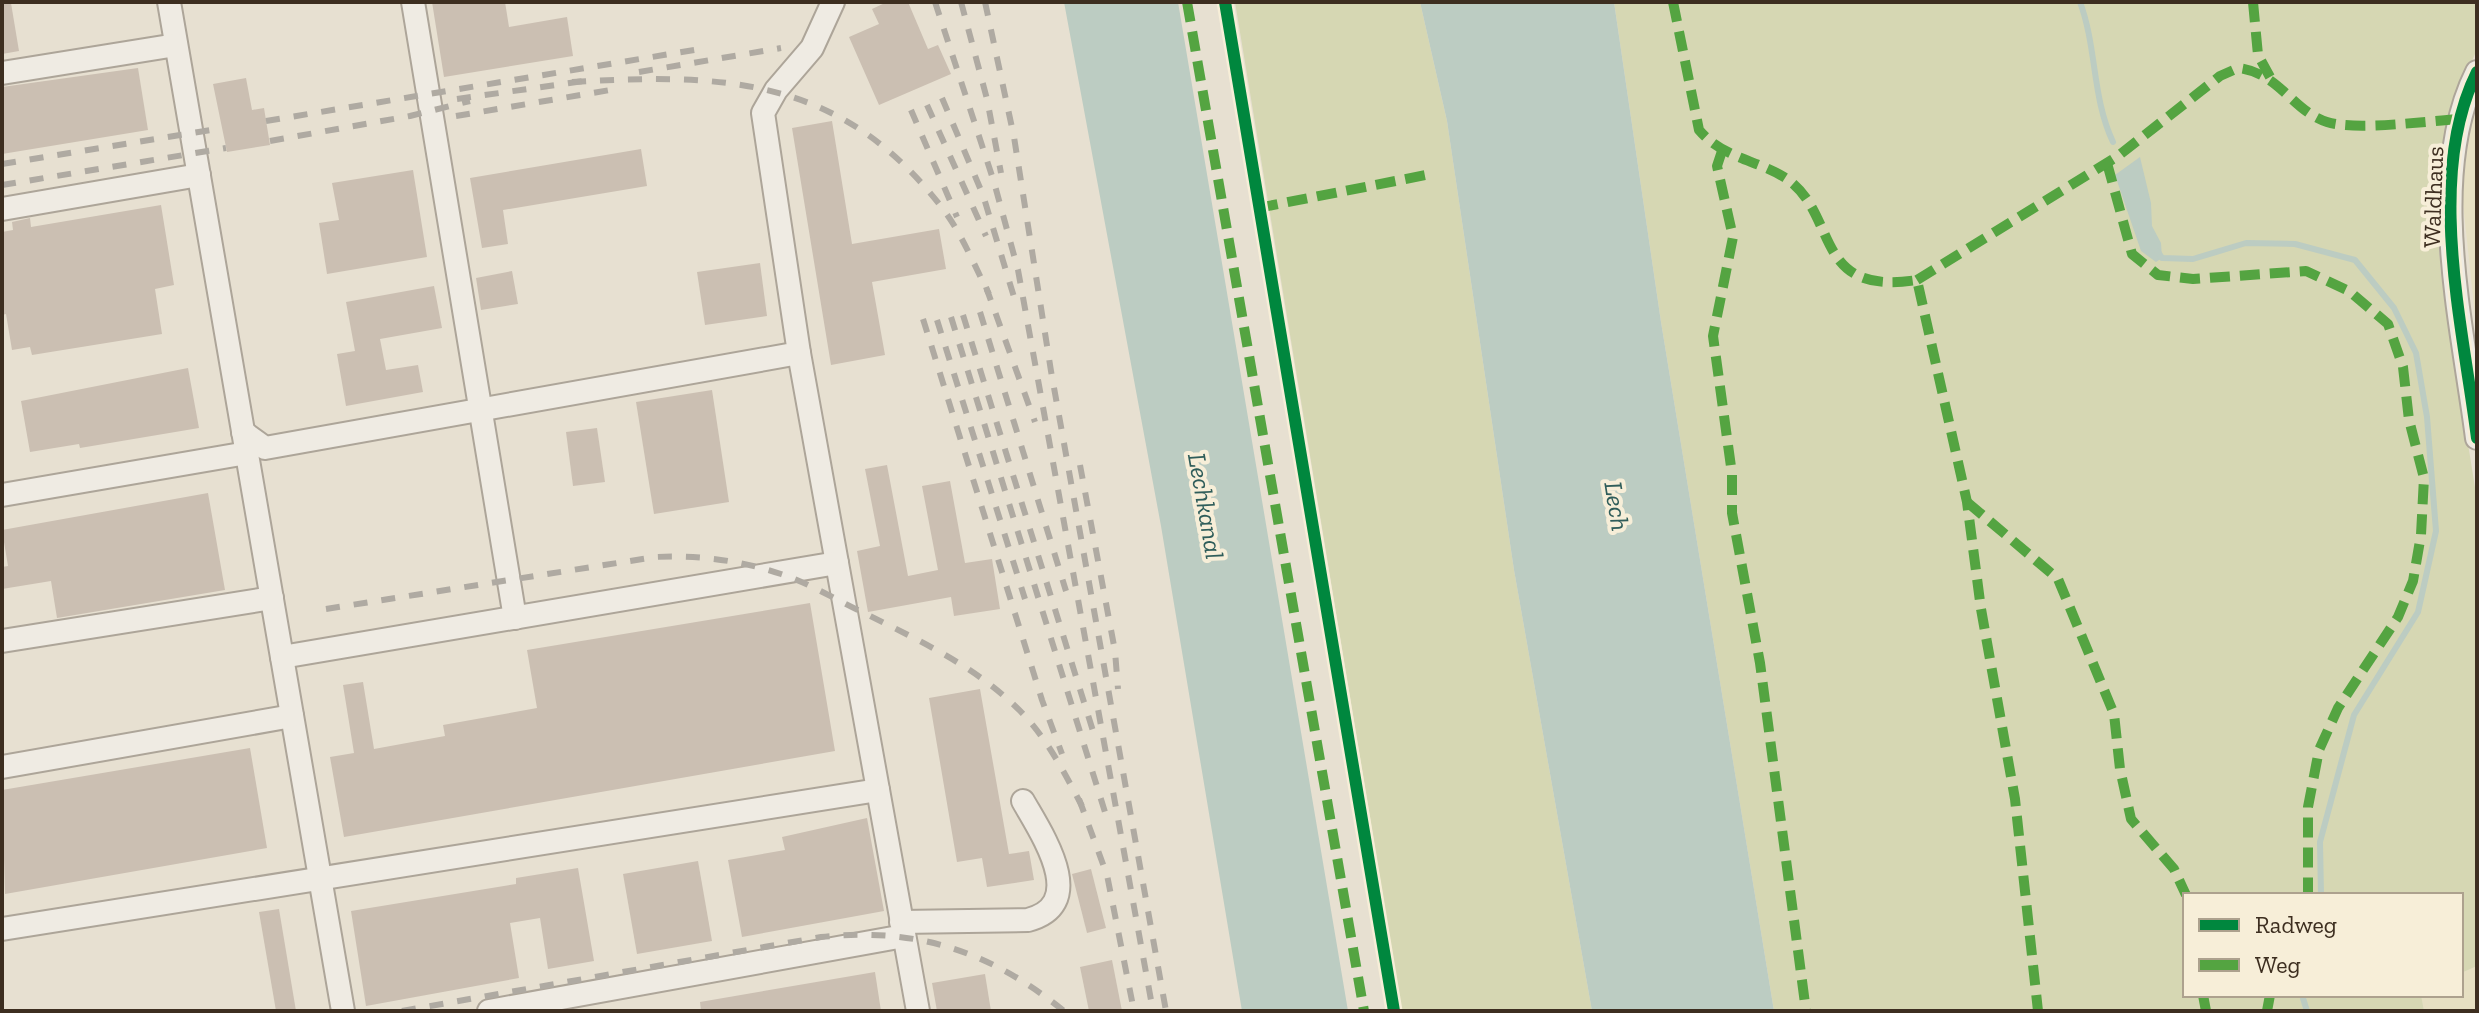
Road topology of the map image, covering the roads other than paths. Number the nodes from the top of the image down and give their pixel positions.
1 (169, 2) edge
2 (413, 2) edge
3 (833, 2) edge
4 (176, 45) junction
5 (2477, 72) edge
6 (2, 73) edge
7 (199, 175) junction
8 (2, 209) edge
9 (799, 353) junction
10 (479, 410) junction
11 (2477, 438) edge
12 (245, 443) junction
13 (2, 495) edge
14 (837, 563) junction
15 (272, 598) junction
16 (515, 618) junction
17 (2, 641) edge
18 (282, 657) junction
19 (292, 716) junction
20 (2, 767) edge
21 (878, 790) junction
22 (1023, 801) dead end
23 (321, 880) junction
24 (2, 929) edge
25 (903, 929) junction
26 (343, 1011) edge
27 (489, 1011) edge
28 (918, 1011) edge

1 - 4 street
2 - 10 street
3 - 9 street
4 - 6 street
4 - 7 street
5 - 11 street, Waldhaus
7 - 8 street
7 - 12 street
9 - 10 street
9 - 14 street
10 - 12 street
10 - 16 street
12 - 13 street
12 - 15 street
14 - 16 street
14 - 21 street
15 - 17 street
15 - 18 street
16 - 18 street
18 - 19 street
19 - 20 street
19 - 23 street
21 - 23 street
21 - 25 street
22 - 25 street
23 - 24 street
23 - 26 street
25 - 27 street
25 - 28 street

